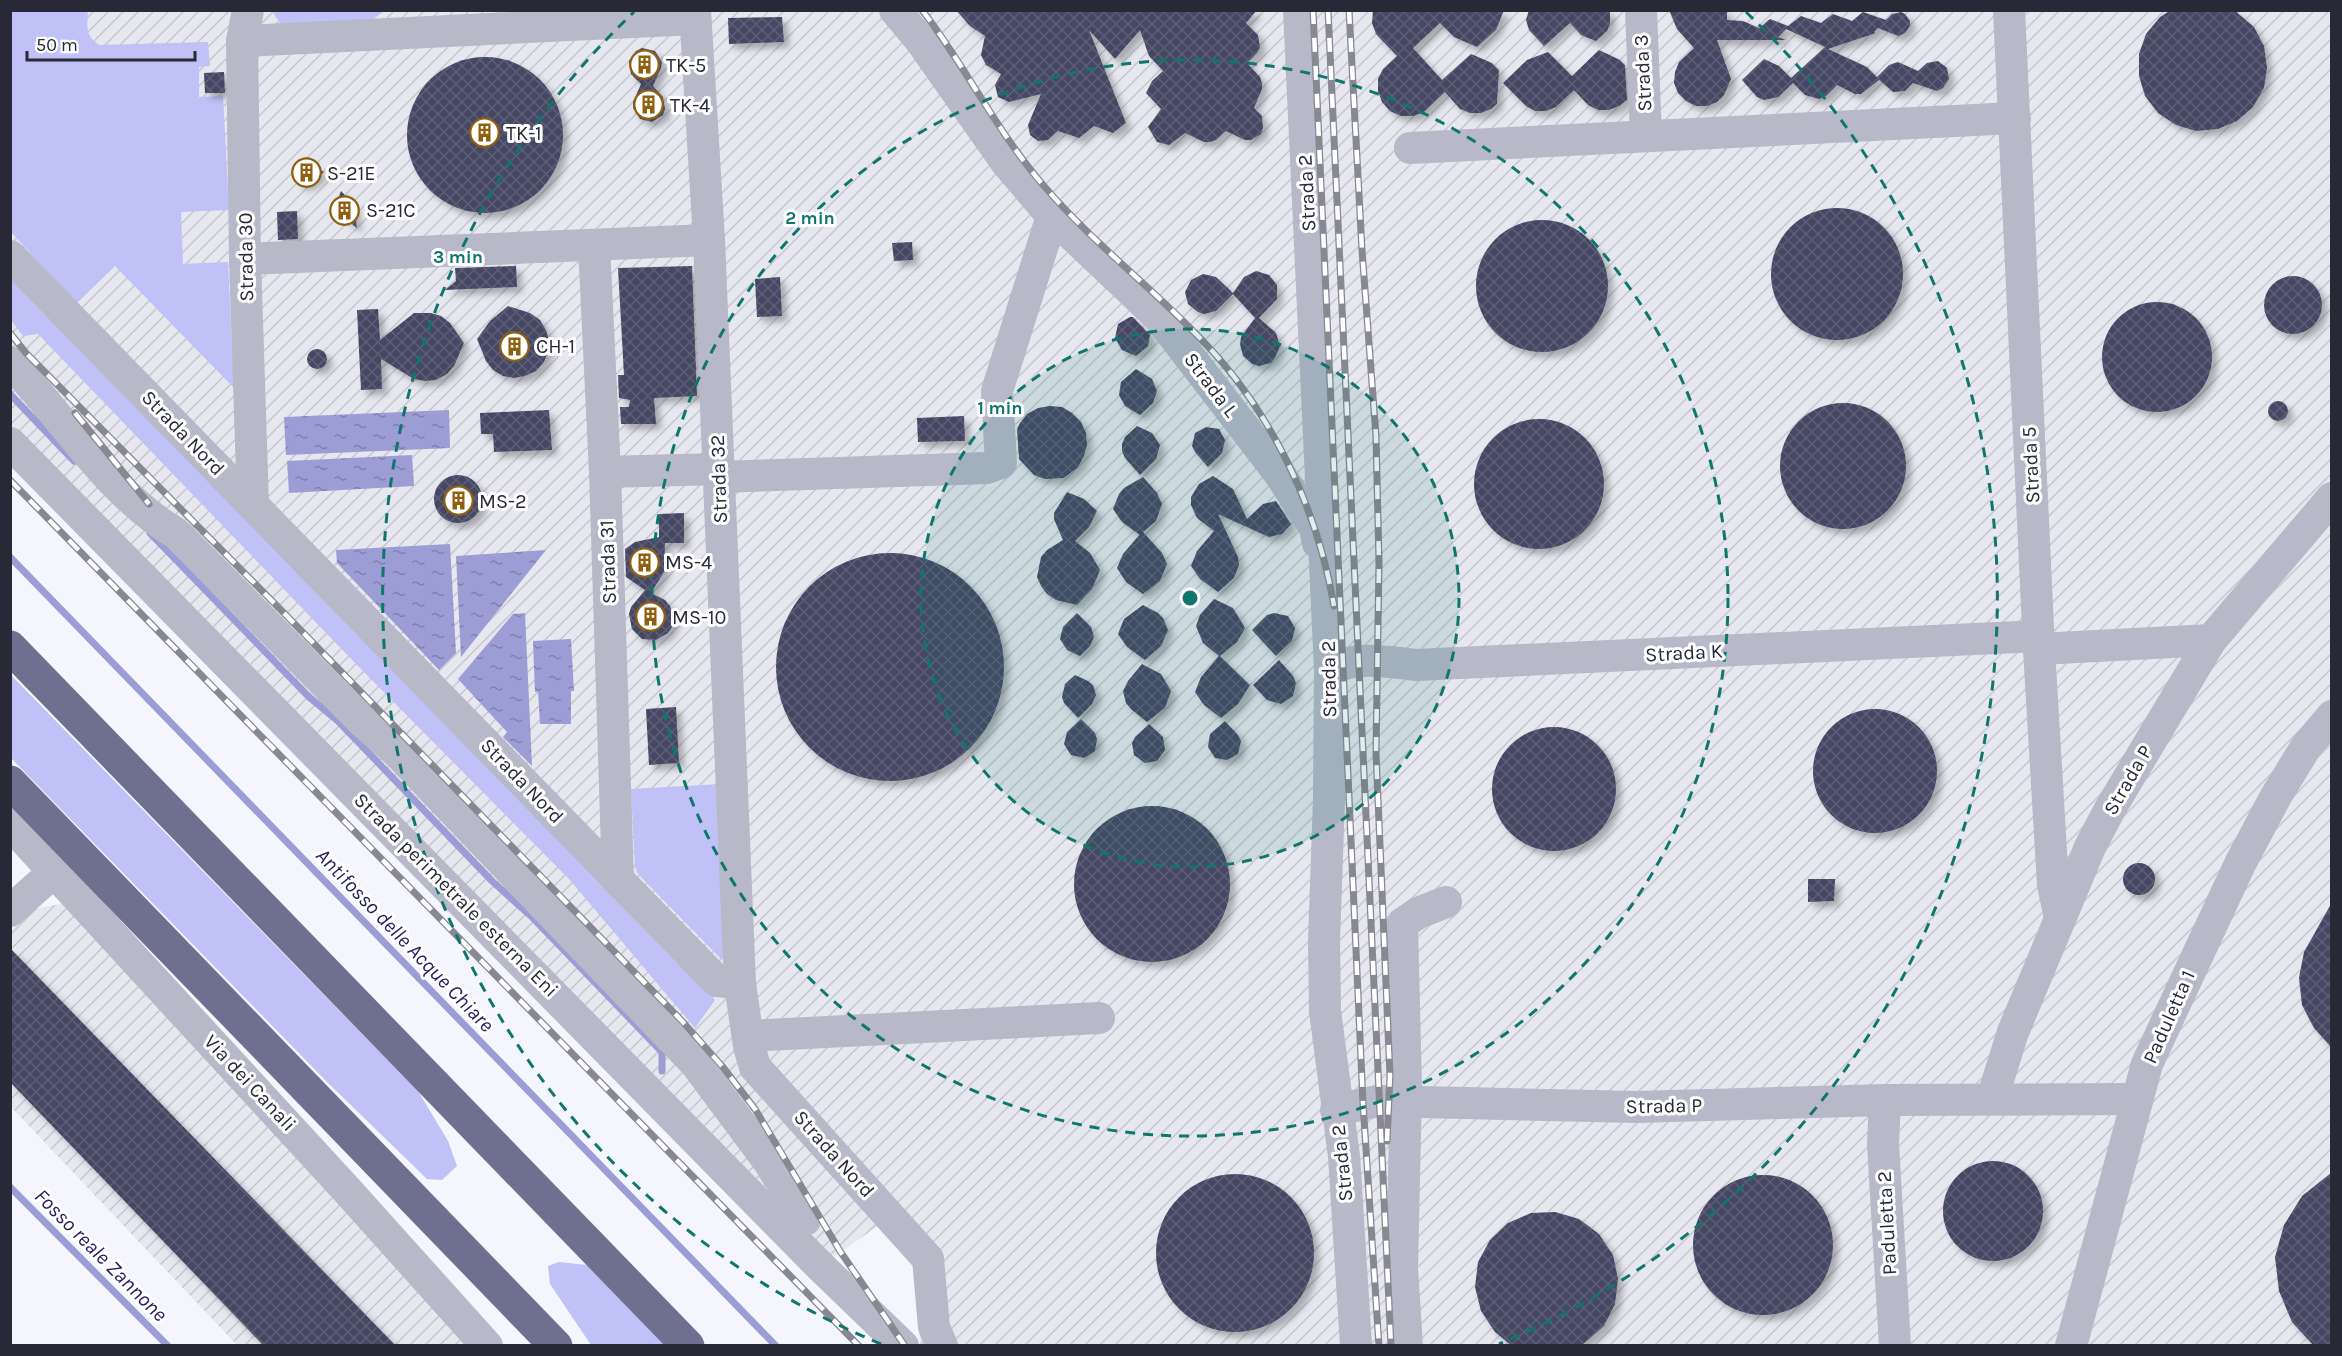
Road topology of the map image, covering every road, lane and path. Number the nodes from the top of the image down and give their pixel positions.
1 (248, 10) edge
2 (895, 10) edge
3 (1299, 10) edge
4 (1641, 10) edge
5 (2009, 10) edge
6 (695, 15) edge
7 (242, 41) junction
8 (2014, 118) junction
9 (1646, 136) junction
10 (1410, 148) dead end
11 (1052, 216) junction
12 (709, 240) junction
13 (594, 245) junction
14 (10, 256) edge
15 (245, 258) junction
16 (10, 362) edge
17 (10, 443) edge
18 (604, 472) junction
19 (719, 473) junction
20 (2331, 498) edge
21 (253, 505) junction
22 (1326, 582) junction
23 (2211, 640) junction
24 (2039, 642) junction
25 (10, 646) edge
26 (1330, 670) junction
27 (2331, 716) edge
28 (10, 782) edge
29 (10, 824) edge
30 (55, 871) junction
31 (618, 880) junction
32 (1446, 902) dead end
33 (10, 911) edge
34 (2060, 918) junction
35 (740, 984) junction
36 (1099, 1018) dead end
37 (748, 1036) junction
38 (2137, 1099) junction
39 (1405, 1100) junction
40 (1885, 1100) junction
41 (1992, 1100) junction
42 (1336, 1110) junction
43 (805, 1220) dead end
44 (487, 1346) edge
45 (556, 1346) edge
46 (688, 1346) edge
47 (903, 1346) edge
48 (942, 1346) edge
49 (1356, 1346) edge
50 (1407, 1346) edge
51 (1895, 1346) edge
52 (2071, 1346) edge

1 - 7 street, Strada 30
2 - 11 street, Strada L
3 - 22 street, Strada 2
4 - 9 street, Strada 3
5 - 8 street, Strada 5
6 - 7 street
6 - 12 street, Strada 32
7 - 15 street, Strada 30
8 - 9 street
8 - 24 street, Strada 5
9 - 10 street
11 - 19 street
11 - 22 street, Strada L
12 - 13 street
12 - 19 street, Strada 32
13 - 15 street
13 - 18 street, Strada 31
14 - 21 street, Strada Nord
15 - 21 street, Strada 30
16 - 43 street
17 - 47 street, Strada perimetrale esterna Eni
18 - 19 street
18 - 31 street, Strada 31
19 - 35 street, Strada 32
20 - 23 street, Strada P
21 - 31 street, Strada Nord
22 - 26 street, Strada 2
23 - 24 street, Strada K
23 - 34 street, Strada P
24 - 26 street, Strada K
24 - 34 street, Strada 5
25 - 46 highway
26 - 42 street, Strada 2
27 - 38 street, Paduletta 1
28 - 45 highway
29 - 30 street, Via dei Canali
30 - 33 street
30 - 44 street, Via dei Canali
31 - 35 street, Strada Nord
32 - 39 street
34 - 41 street, Strada P
35 - 37 street, Strada Nord
36 - 37 street
37 - 48 street, Strada Nord
38 - 41 street, Strada P
38 - 52 street, Paduletta 1
39 - 40 street, Strada P
39 - 42 street, Strada P
39 - 50 street
40 - 41 street, Strada P
40 - 51 street, Paduletta 2
42 - 49 street, Strada 2

